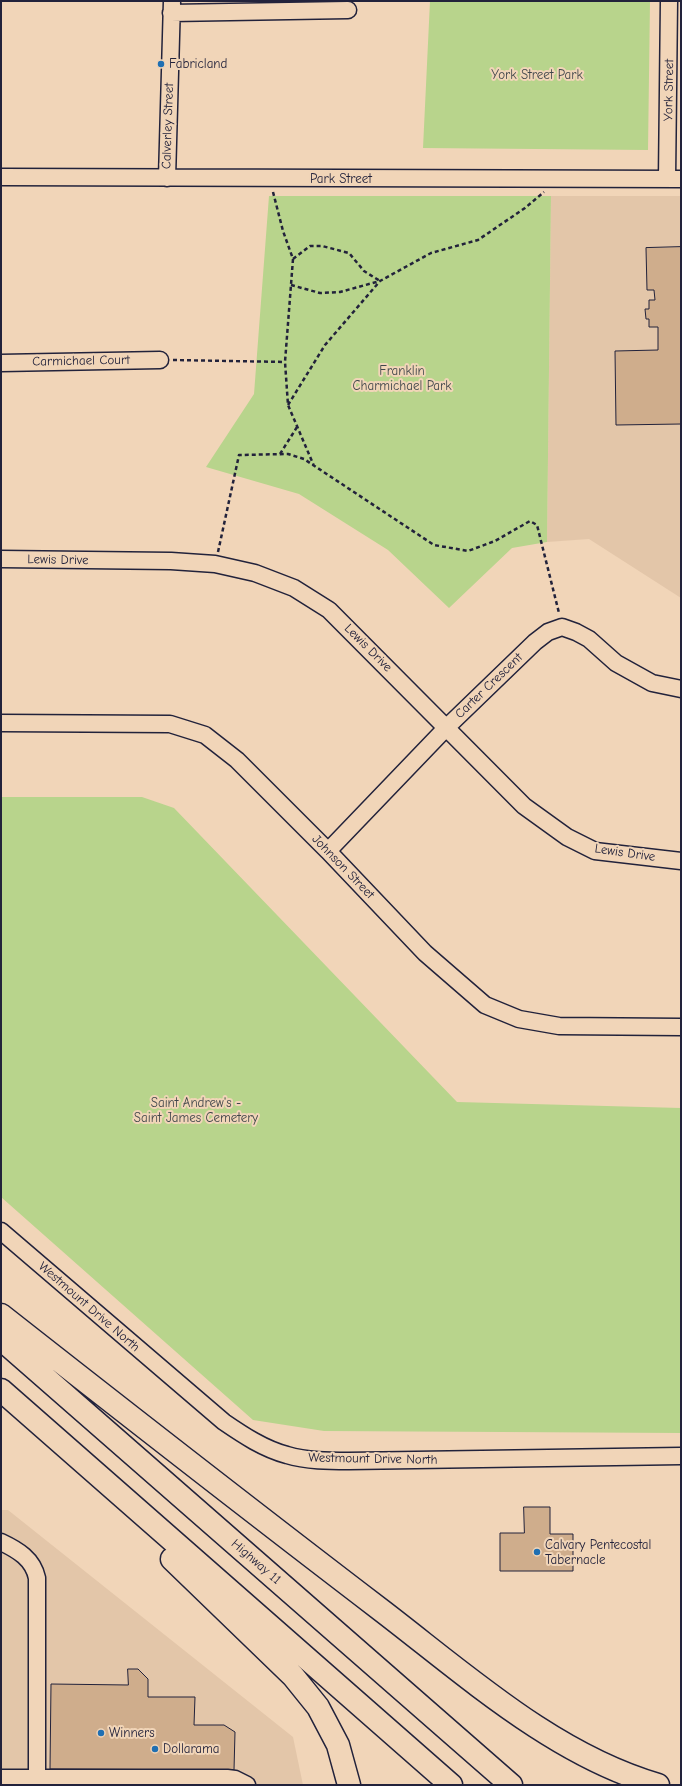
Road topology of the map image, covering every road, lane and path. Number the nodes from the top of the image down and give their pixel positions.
1 (669, 1) edge
2 (171, 7) edge
3 (348, 10) dead end
4 (1, 178) edge
5 (166, 178) junction
6 (270, 179) junction
7 (560, 179) junction
8 (674, 179) edge
9 (294, 259) junction
10 (380, 281) junction
11 (291, 285) junction
12 (160, 360) joint
13 (284, 362) junction
14 (1, 363) edge
15 (288, 405) junction
16 (297, 427) junction
17 (279, 454) junction
18 (314, 466) junction
19 (1, 559) edge
20 (215, 564) junction
21 (562, 627) junction
22 (681, 689) edge
23 (1, 723) edge
24 (446, 727) junction
25 (328, 851) junction
26 (681, 860) edge
27 (681, 1028) edge
28 (1, 1231) edge
29 (1, 1315) edge
30 (1, 1339) edge
31 (1, 1390) edge
32 (681, 1456) edge
33 (114, 1490) junction
34 (1, 1542) edge
35 (1, 1778) edge
36 (37, 1782) edge
37 (247, 1785) edge
38 (349, 1785) edge
39 (451, 1785) edge
40 (511, 1785) edge
41 (658, 1785) edge

1 - 8 street, York Street
2 - 3 street
2 - 5 street, Calverley Street
4 - 5 street, Park Street
5 - 6 street, Park Street
6 - 7 street, Park Street
6 - 9 path
7 - 8 street, Park Street
7 - 10 path
9 - 10 path
9 - 11 path
10 - 11 path
10 - 15 path
11 - 13 path
12 - 13 path
12 - 14 street, Carmichael Court
13 - 15 path
15 - 16 path
16 - 17 path
16 - 18 path
17 - 18 path
17 - 20 path
18 - 21 path
19 - 20 street, Lewis Drive
20 - 24 street, Lewis Drive
21 - 22 street
21 - 24 street, Carter Crescent
23 - 25 street, Johnson Street
24 - 25 street, Carter Crescent
24 - 26 street, Lewis Drive
25 - 27 street, Johnson Street
28 - 32 street, Westmount Drive North
29 - 41 highway
30 - 40 highway, Highway 11
31 - 33 highway
33 - 38 highway
33 - 39 highway
34 - 36 street
35 - 36 street
36 - 37 street

